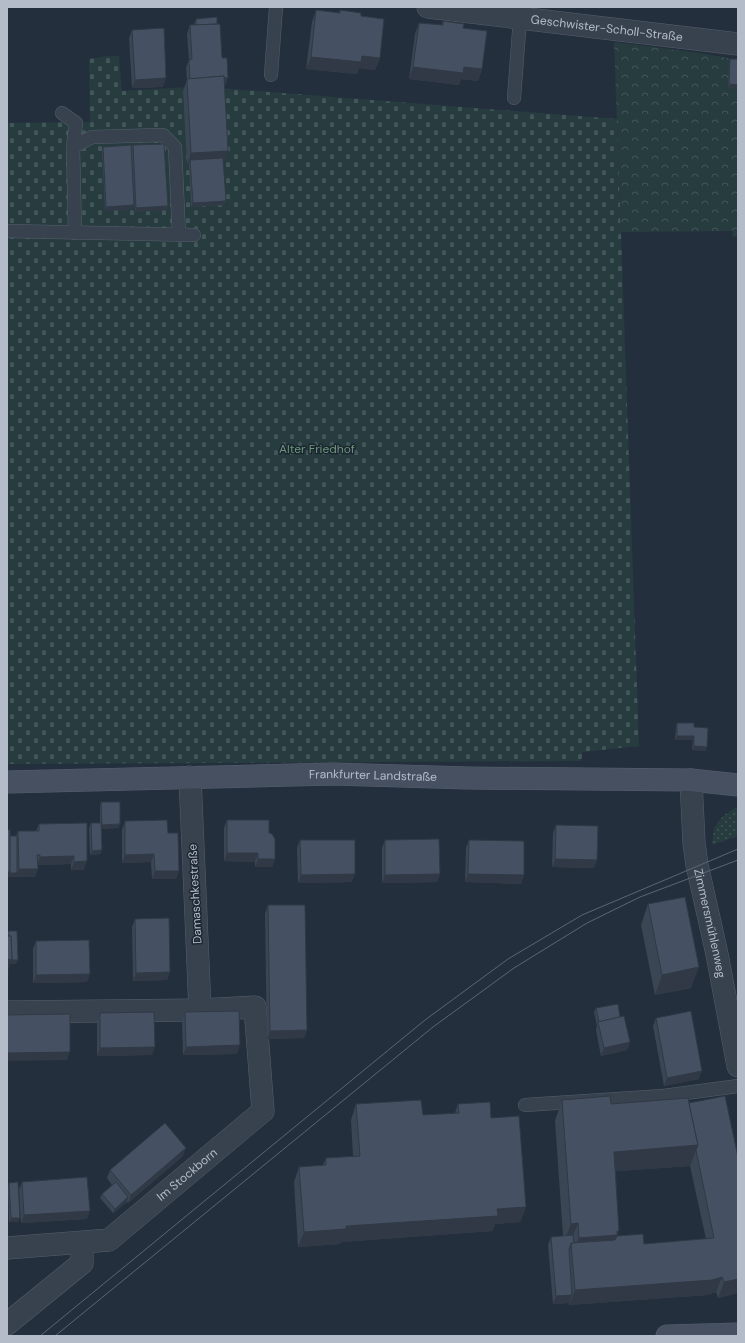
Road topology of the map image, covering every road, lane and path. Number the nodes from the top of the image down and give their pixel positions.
1 (276, 7) edge
2 (428, 7) edge
3 (520, 18) junction
4 (738, 44) edge
5 (271, 75) dead end
6 (514, 98) dead end
7 (62, 113) dead end
8 (73, 147) junction
9 (7, 232) edge
10 (75, 233) junction
11 (179, 235) junction
12 (194, 235) dead end
13 (190, 777) junction
14 (691, 780) junction
15 (7, 782) edge
16 (738, 785) edge
17 (200, 1010) junction
18 (7, 1012) edge
19 (738, 1066) edge
20 (738, 1086) edge
21 (525, 1105) dead end
22 (82, 1243) junction
23 (7, 1248) edge
24 (7, 1324) edge
25 (738, 1334) edge
26 (667, 1336) edge

1 - 5 lane
2 - 3 street, Geschwister-Scholl-Straße
3 - 4 street, Geschwister-Scholl-Straße
3 - 6 lane
7 - 8 lane
8 - 10 lane
8 - 11 lane
9 - 10 lane
10 - 11 lane
11 - 12 lane
13 - 14 main road, Frankfurter Landstraße
13 - 15 main road, Frankfurter Landstraße
13 - 17 street, Damaschkestraße
14 - 16 main road, Frankfurter Landstraße
14 - 19 street, Zimmersmühlenweg
17 - 18 street
17 - 22 street, Im Stockborn
20 - 21 lane
22 - 23 street, Im Stockborn
22 - 24 street
25 - 26 main road

